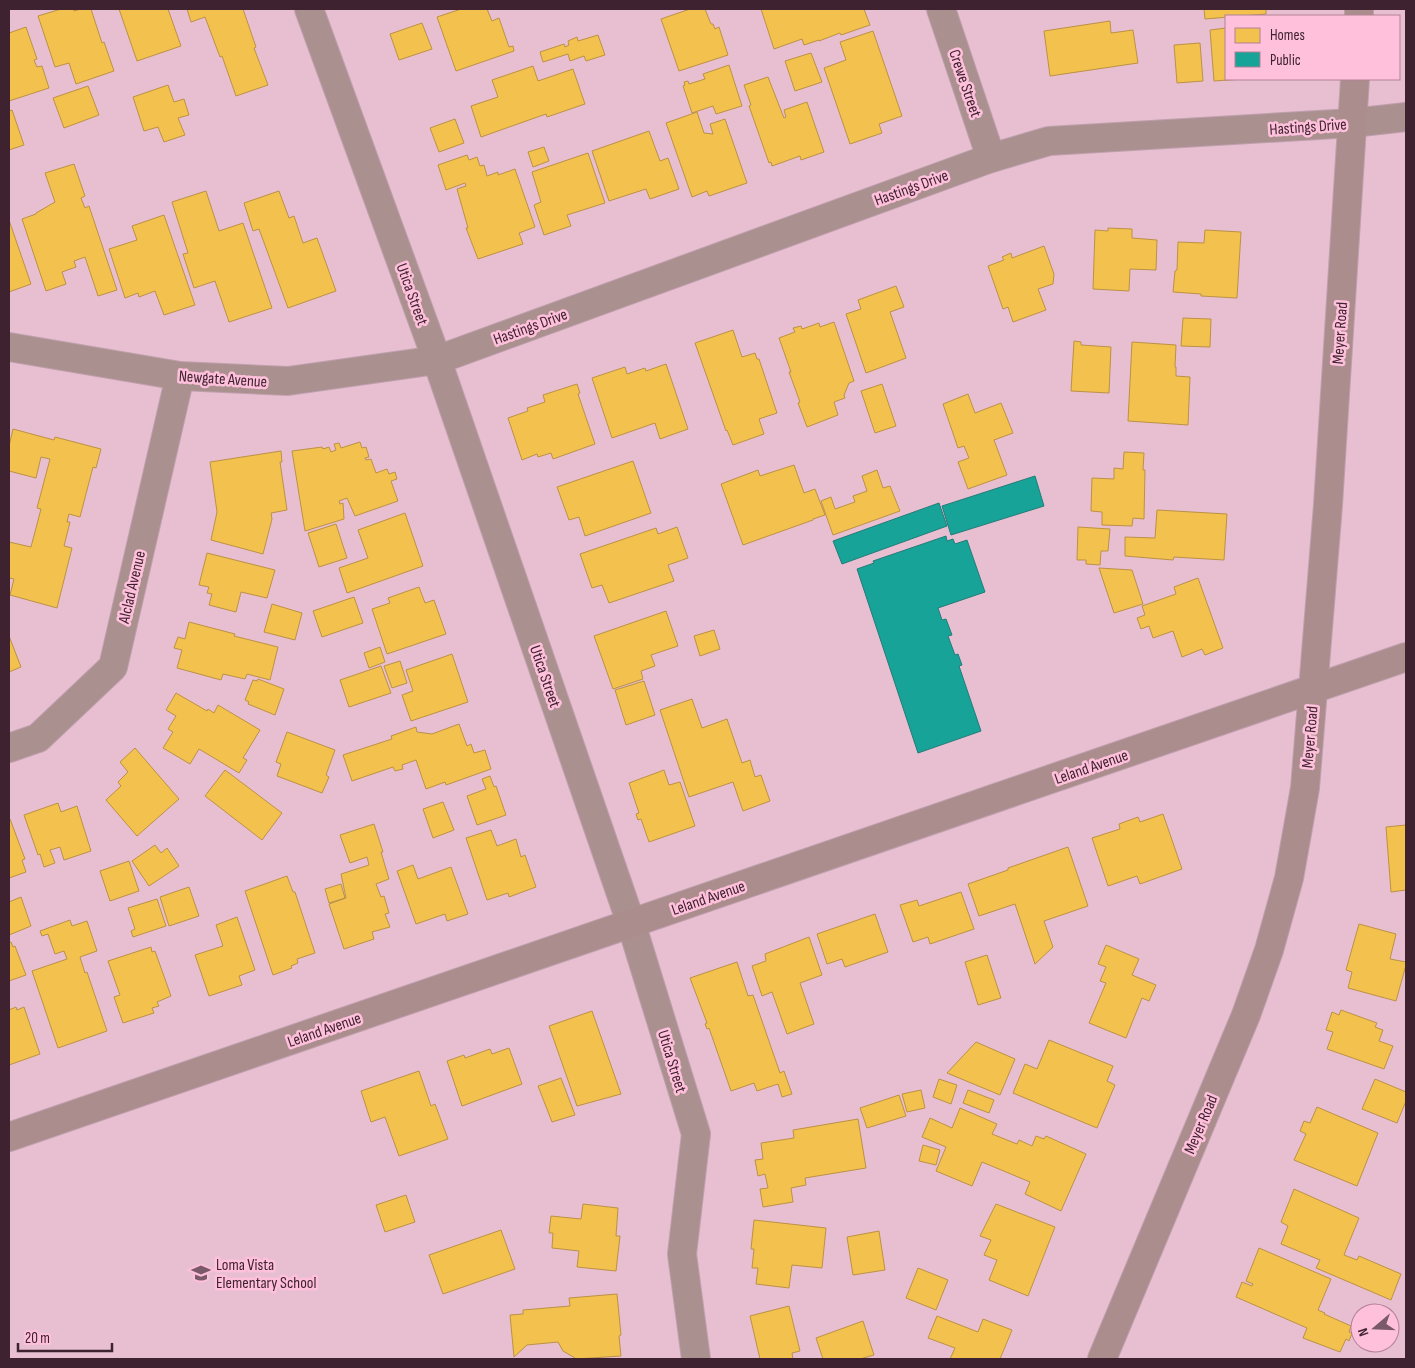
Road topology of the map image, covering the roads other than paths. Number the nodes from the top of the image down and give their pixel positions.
1 (309, 9) edge
2 (941, 9) edge
3 (1355, 80) edge
4 (1406, 118) edge
5 (1352, 123) junction
6 (991, 158) junction
7 (9, 347) edge
8 (437, 360) junction
9 (180, 376) junction
10 (1406, 657) edge
11 (1313, 689) junction
12 (9, 748) edge
13 (631, 924) junction
14 (9, 1137) edge
15 (696, 1359) edge
16 (1102, 1359) edge

1 - 8 street, Utica Street
2 - 6 street, Crewe Street
3 - 5 street, Meyer Road
4 - 5 street, Hastings Drive
5 - 6 street, Hastings Drive
5 - 11 street, Meyer Road
6 - 8 street, Hastings Drive
7 - 9 street, Newgate Avenue
8 - 9 street, Newgate Avenue
8 - 13 street, Utica Street
9 - 12 street, Alclad Avenue
10 - 11 street, Leland Avenue
11 - 13 street, Leland Avenue
11 - 16 street, Meyer Road
13 - 14 street, Leland Avenue
13 - 15 street, Utica Street

